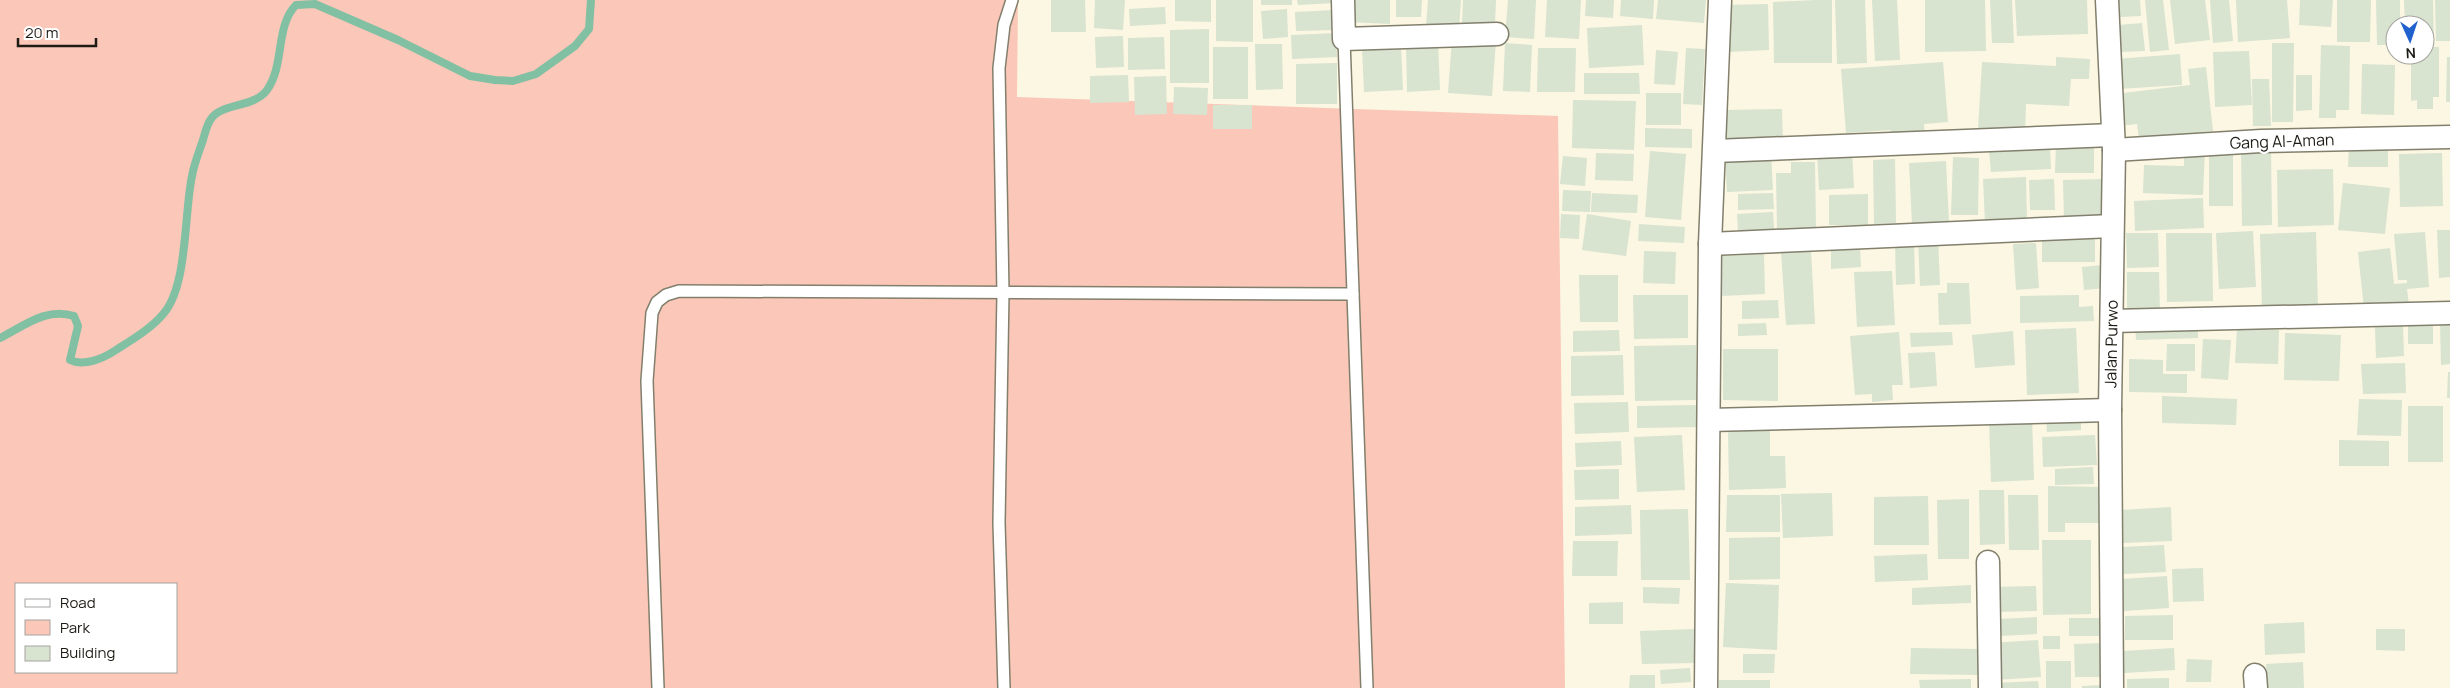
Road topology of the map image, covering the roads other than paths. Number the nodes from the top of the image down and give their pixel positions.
1 (1012, 0) edge
2 (1343, 0) edge
3 (1720, 0) edge
4 (2107, 0) edge
5 (1497, 34) dead end
6 (1344, 39) junction
7 (2450, 137) edge
8 (2113, 142) junction
9 (1715, 151) junction
10 (2112, 226) junction
11 (1710, 244) junction
12 (1003, 294) junction
13 (1353, 294) junction
14 (2450, 313) edge
15 (2112, 321) junction
16 (2110, 410) junction
17 (1709, 420) junction
18 (1988, 562) dead end
19 (658, 688) edge
20 (1004, 688) edge
21 (1367, 688) edge
22 (1706, 688) edge
23 (1990, 688) edge
24 (2112, 688) edge

1 - 12 lane
2 - 6 street
3 - 9 street
4 - 8 street, Jalan Purwo
5 - 6 street
6 - 13 lane
7 - 8 street, Gang Al-Aman
8 - 9 street, Gang Al-Aman
8 - 10 street, Jalan Purwo
9 - 11 street
10 - 11 street
10 - 15 street, Jalan Purwo
11 - 17 street
12 - 13 lane
12 - 19 lane
12 - 20 lane
13 - 21 lane
14 - 15 street
15 - 16 street, Jalan Purwo
16 - 17 street
16 - 24 street, Jalan Purwo
17 - 22 street
18 - 23 street

